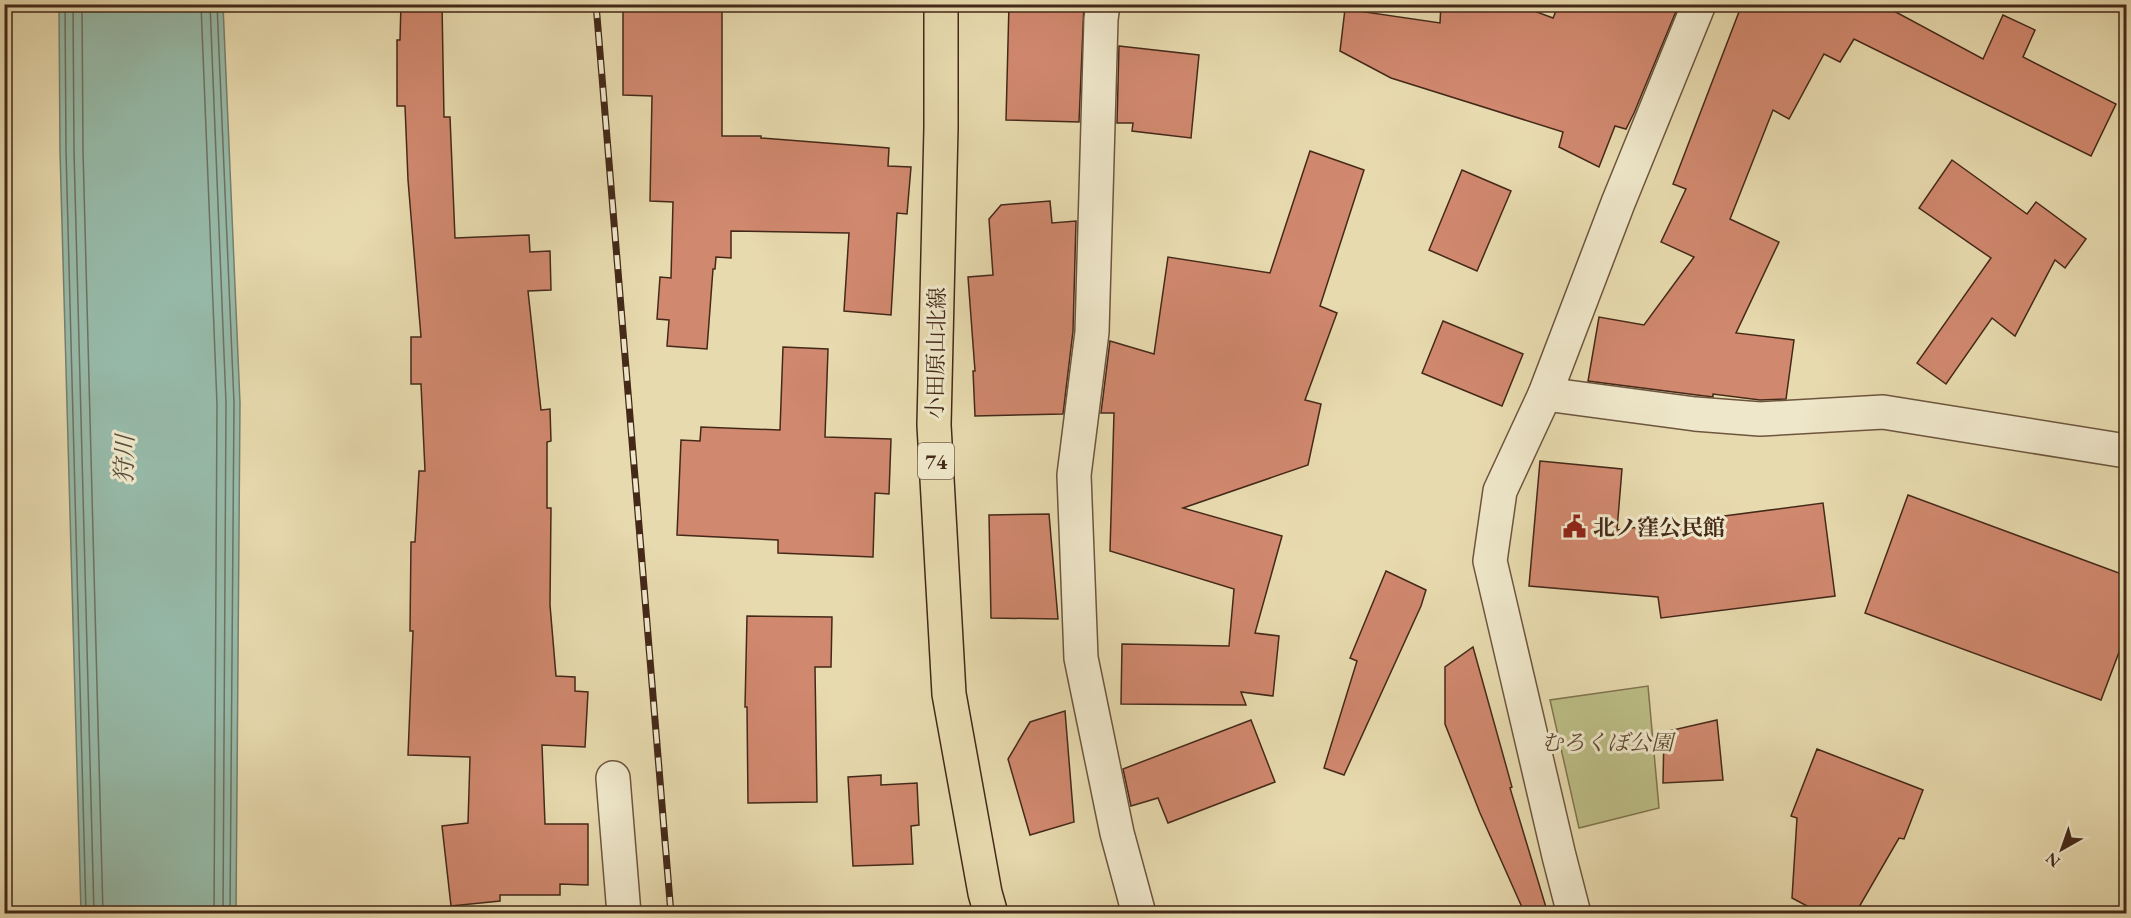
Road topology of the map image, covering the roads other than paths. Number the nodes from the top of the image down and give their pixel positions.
1 (941, 4) edge
2 (1102, 4) edge
3 (1699, 4) edge
4 (1545, 394) junction
5 (2127, 451) edge
6 (613, 778) dead end
7 (624, 914) edge
8 (991, 914) edge
9 (1139, 914) edge
10 (1574, 914) edge

1 - 8 main road, 小田原山北線 / 74
2 - 9 street
3 - 4 street
4 - 5 street
4 - 10 street
6 - 7 street

